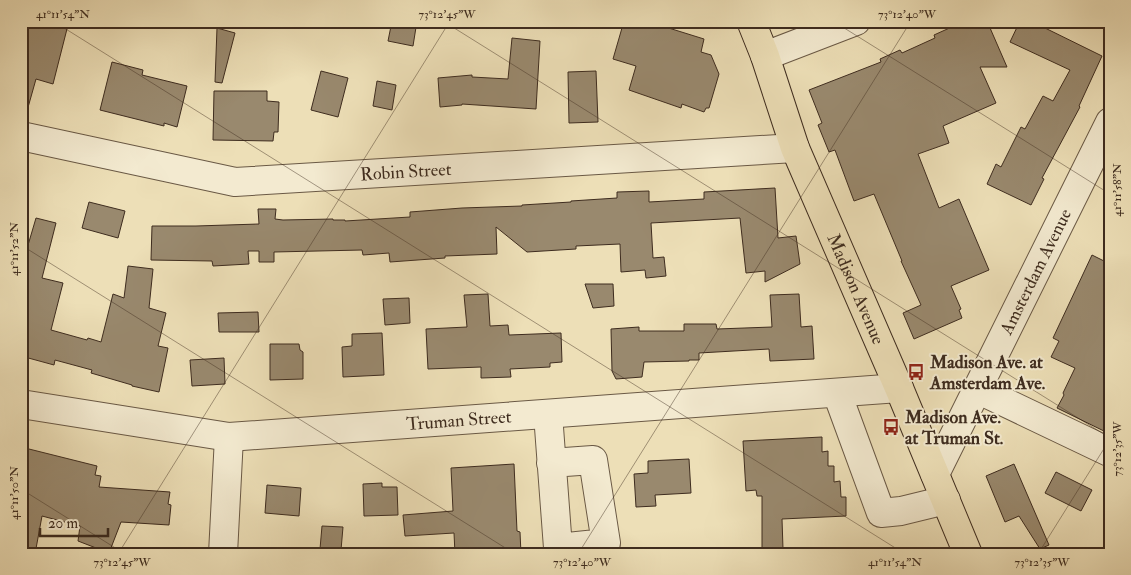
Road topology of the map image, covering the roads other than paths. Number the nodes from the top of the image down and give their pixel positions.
1 (751, 21) edge
2 (856, 21) edge
3 (765, 56) junction
4 (1110, 122) edge
5 (21, 136) edge
6 (795, 148) junction
7 (899, 388) junction
8 (977, 389) junction
9 (836, 392) junction
10 (21, 404) edge
11 (548, 414) junction
12 (229, 437) junction
13 (1109, 452) edge
14 (551, 463) junction
15 (935, 474) junction
16 (946, 500) junction
17 (223, 554) edge
18 (968, 554) edge

1 - 3 main road, Madison Avenue
2 - 3 street
3 - 6 main road, Madison Avenue
4 - 8 street, Amsterdam Avenue
5 - 6 street, Robin Street
6 - 7 main road, Madison Avenue
7 - 9 street, Truman Street
7 - 15 main road, Madison Avenue
8 - 13 street
8 - 15 street, Amsterdam Avenue
9 - 11 street, Truman Street
9 - 16 street
10 - 12 street, Truman Street
11 - 12 street, Truman Street
11 - 14 street
12 - 17 street
14 - 14 street
15 - 16 main road, Madison Avenue
16 - 18 main road, Madison Avenue

